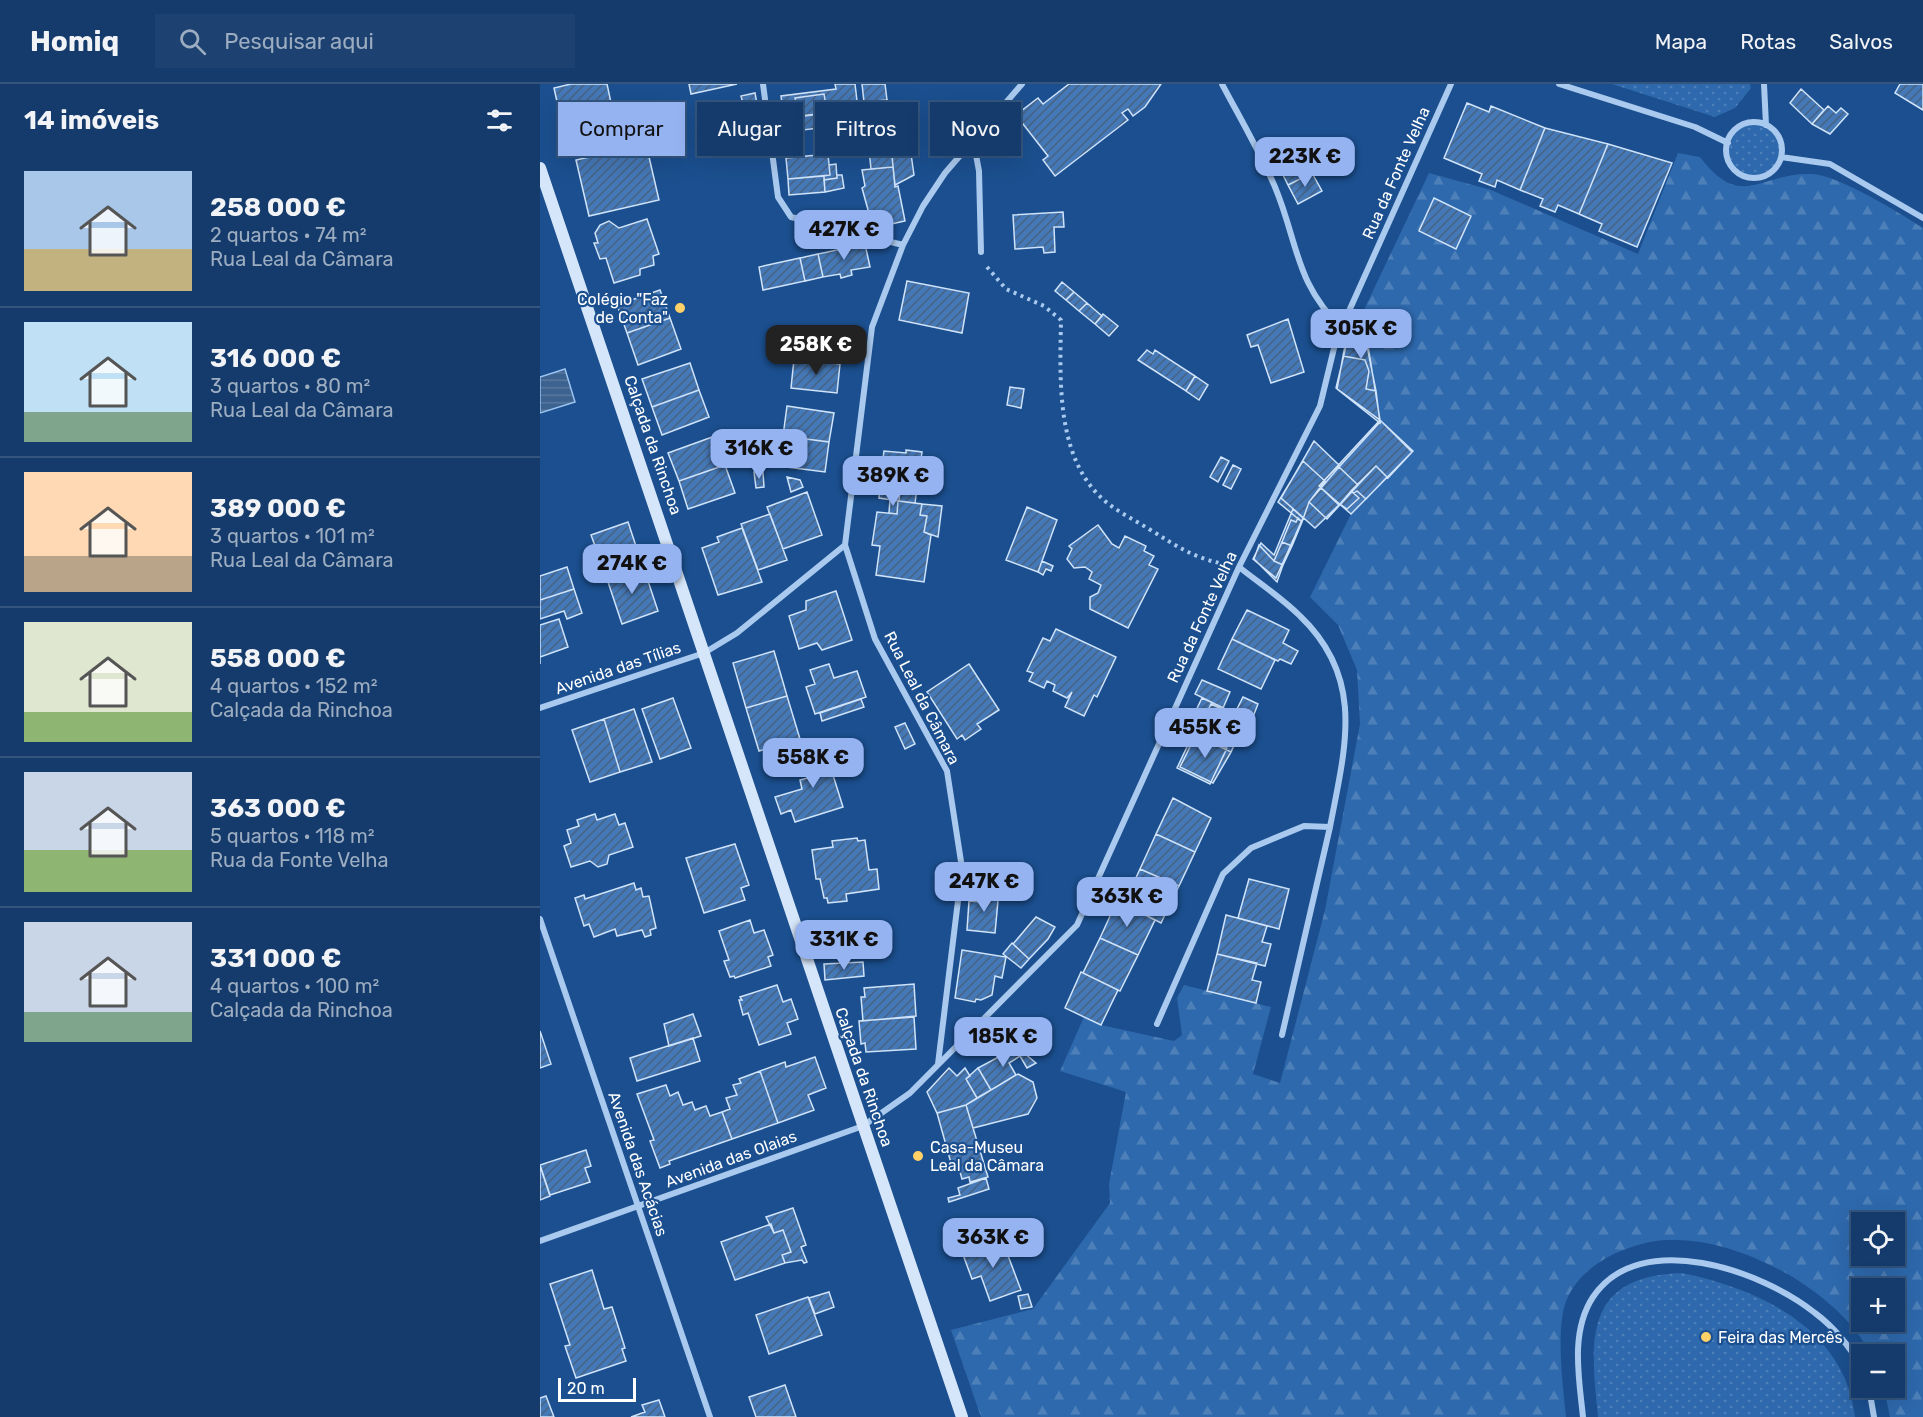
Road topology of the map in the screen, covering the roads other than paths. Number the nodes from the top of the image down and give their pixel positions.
1 (763, 84) edge
2 (1022, 84) edge
3 (1222, 84) edge
4 (1450, 84) edge
5 (1559, 84) edge
6 (1764, 84) edge
7 (1006, 102) edge
8 (1766, 125) junction
9 (1728, 142) junction
10 (960, 156) edge
11 (976, 156) edge
12 (1782, 156) junction
13 (540, 168) edge
14 (1923, 218) edge
15 (903, 245) junction
16 (981, 252) road end
17 (1342, 327) junction
18 (846, 545) junction
19 (1239, 567) junction
20 (704, 653) junction
21 (540, 708) edge
22 (1330, 827) junction
23 (540, 919) edge
24 (1157, 1023) dead end
25 (1282, 1035) dead end
26 (938, 1065) junction
27 (863, 1126) junction
28 (638, 1207) junction
29 (540, 1241) edge
30 (1851, 1349) edge
31 (1871, 1398) edge
32 (710, 1417) edge
33 (962, 1417) edge
34 (1583, 1417) edge
35 (1874, 1417) edge

1 - 15 street
2 - 7 street, Rua Leal da Câmara
3 - 17 street
4 - 17 street, Rua da Fonte Velha
5 - 9 street
6 - 8 street
8 - 9 street
8 - 12 street
9 - 12 street
10 - 15 street, Rua Leal da Câmara
11 - 16 street
12 - 14 street
13 - 20 street, Calçada da Rinchoa
15 - 18 street, Rua Leal da Câmara
17 - 19 street, Rua da Fonte Velha
18 - 20 street, Avenida das Tílias
18 - 26 street, Rua Leal da Câmara
19 - 22 street
19 - 26 street, Rua da Fonte Velha
20 - 21 street, Avenida das Tílias
20 - 27 street, Calçada da Rinchoa
22 - 24 street
22 - 25 street
23 - 28 street, Avenida das Acácias
26 - 27 street, Rua da Fonte Velha
27 - 28 street, Avenida das Olaias
27 - 33 street, Calçada da Rinchoa
28 - 29 street, Avenida das Olaias
28 - 32 street, Avenida das Acácias
30 - 34 street
31 - 35 street

